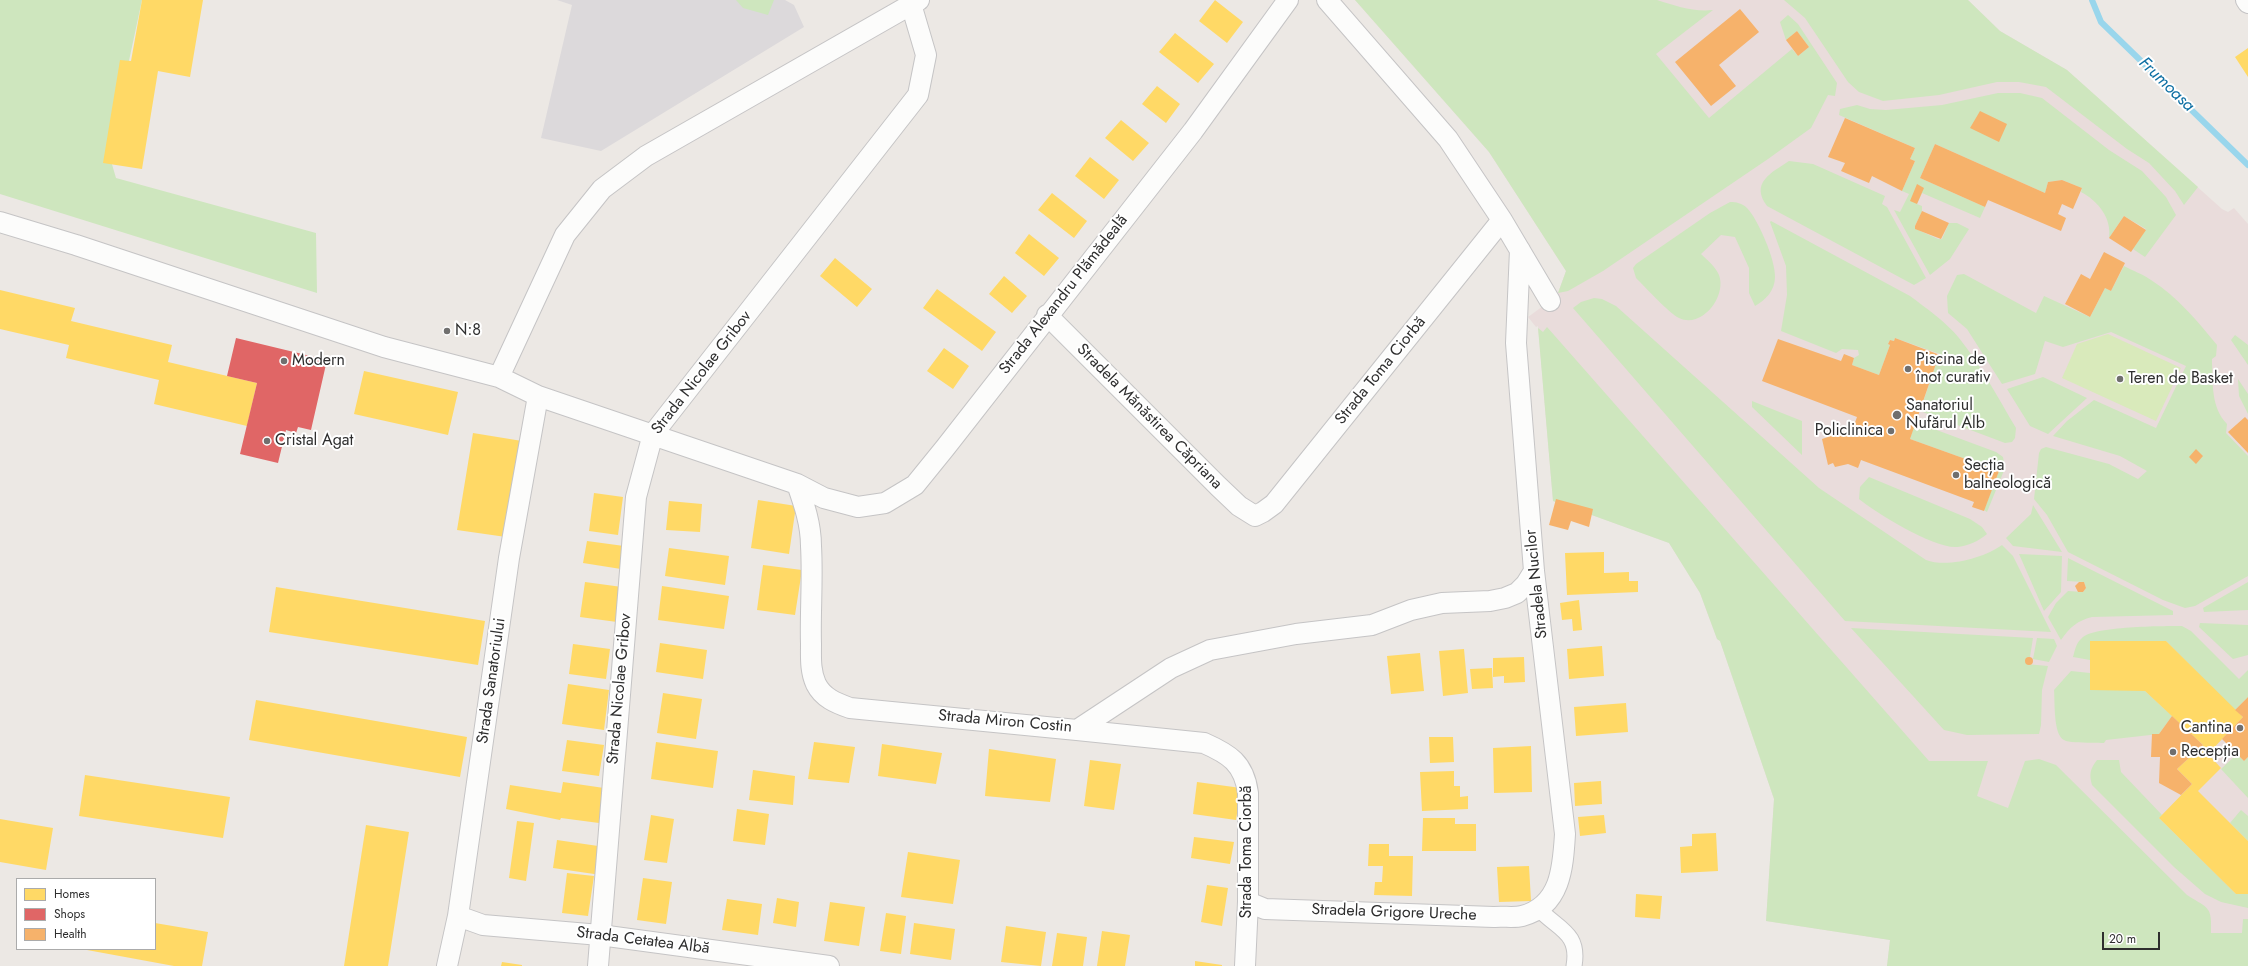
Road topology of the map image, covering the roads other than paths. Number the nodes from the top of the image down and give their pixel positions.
1 (1288, 0) edge
2 (1327, 0) edge
3 (2246, 0) edge
4 (915, 2) edge
5 (2248, 3) edge
6 (1502, 220) junction
7 (0, 222) edge
8 (1520, 250) junction
9 (1550, 301) dead end
10 (1047, 315) junction
11 (499, 378) junction
12 (538, 396) junction
13 (653, 434) junction
14 (797, 484) junction
15 (1255, 516) joint
16 (1534, 571) junction
17 (1077, 730) junction
18 (1248, 902) junction
19 (1539, 909) junction
20 (458, 916) junction
21 (600, 935) junction
22 (447, 966) edge
23 (598, 966) edge
24 (829, 966) edge
25 (1245, 966) edge
26 (1574, 966) edge

1 - 10 street, Strada Alexandru Plămădeală
2 - 6 street
3 - 5 street
4 - 11 street
4 - 13 street, Strada Nicolae Gribov
6 - 8 street
6 - 15 street, Strada Toma Ciorbă
7 - 11 street, Strada Alexandru Plămădeală
8 - 9 street
8 - 16 street, Stradela Nucilor
10 - 14 street, Strada Alexandru Plămădeală
10 - 15 street, Stradela Mănăstirea Căpriana
11 - 12 street, Strada Alexandru Plămădeală
12 - 13 street, Strada Alexandru Plămădeală
12 - 20 street, Strada Sanatoriului
13 - 14 street, Strada Alexandru Plămădeală
13 - 21 street, Strada Nicolae Gribov
14 - 17 street, Strada Miron Costin
16 - 17 street, Strada Miron Costin
16 - 19 street, Stradela Nucilor
17 - 18 street, Strada Toma Ciorbă
18 - 19 street, Stradela Grigore Ureche
18 - 25 street, Strada Toma Ciorbă
19 - 26 street
20 - 21 street, Strada Cetatea Albă
20 - 22 street, Strada Sanatoriului
21 - 23 street, Strada Nicolae Gribov
21 - 24 street, Strada Cetatea Albă

